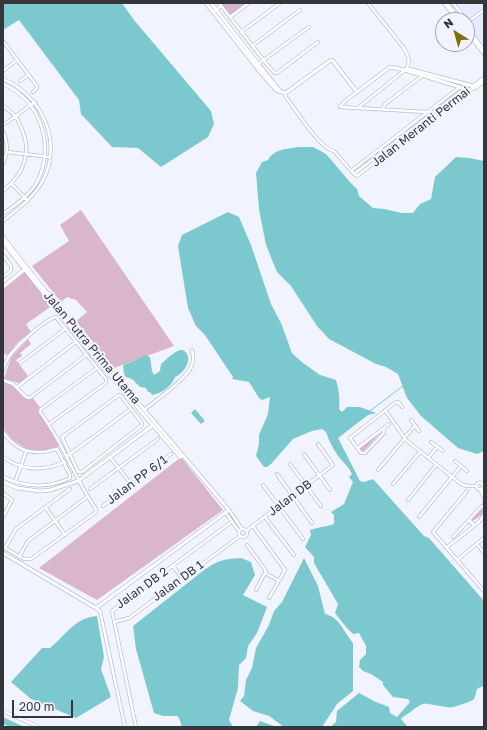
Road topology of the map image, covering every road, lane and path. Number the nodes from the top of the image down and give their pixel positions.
1 (206, 3) edge
2 (211, 3) edge
3 (249, 3) edge
4 (280, 3) edge
5 (368, 3) edge
6 (446, 3) edge
7 (453, 3) edge
8 (220, 4) edge
9 (214, 10) junction
10 (300, 10) dead end
11 (484, 10) edge
12 (453, 12) edge
13 (460, 12) edge
14 (475, 15) edge
15 (230, 17) junction
16 (309, 27) dead end
17 (241, 32) junction
18 (475, 38) edge
19 (3, 41) edge
20 (318, 42) dead end
21 (475, 42) edge
22 (252, 46) junction
23 (7, 47) junction
24 (3, 50) edge
25 (484, 50) edge
26 (484, 54) edge
27 (18, 60) junction
28 (264, 60) junction
29 (257, 65) junction
30 (405, 70) junction
31 (3, 71) edge
32 (28, 75) junction
33 (422, 76) junction
34 (484, 78) edge
35 (3, 79) edge
36 (20, 81) dead end
37 (484, 81) edge
38 (3, 84) edge
39 (473, 86) junction
40 (461, 87) junction
41 (467, 89) junction
42 (281, 91) junction
43 (33, 92) dead end
44 (357, 92) junction
45 (285, 93) junction
46 (35, 102) junction
47 (30, 105) junction
48 (3, 106) edge
49 (359, 107) junction
50 (383, 109) junction
51 (428, 112) junction
52 (16, 116) junction
53 (3, 125) edge
54 (3, 131) edge
55 (7, 152) junction
56 (26, 154) junction
57 (45, 156) junction
58 (50, 157) junction
59 (3, 164) edge
60 (350, 171) junction
61 (354, 174) junction
62 (12, 184) junction
63 (3, 191) edge
64 (25, 198) junction
65 (28, 201) junction
66 (3, 214) edge
67 (3, 221) edge
68 (3, 237) edge
69 (3, 242) edge
70 (3, 255) edge
71 (25, 269) junction
72 (3, 277) edge
73 (3, 287) edge
74 (65, 328) junction
75 (76, 342) junction
76 (192, 350) dead end
77 (92, 351) junction
78 (86, 355) junction
79 (20, 363) dead end
80 (97, 368) junction
81 (3, 370) edge
82 (3, 380) edge
83 (17, 387) junction
84 (402, 408) dead end
85 (131, 409) junction
86 (144, 410) junction
87 (385, 410) junction
88 (411, 420) dead end
89 (49, 424) junction
90 (390, 424) dead end
91 (152, 426) junction
92 (415, 426) junction
93 (384, 428) junction
94 (3, 432) edge
95 (419, 432) dead end
96 (405, 438) junction
97 (158, 439) dead end
98 (431, 442) dead end
99 (318, 444) dead end
100 (437, 446) junction
101 (358, 448) junction
102 (443, 451) dead end
103 (26, 452) junction
104 (420, 452) junction
105 (171, 454) dead end
106 (304, 454) dead end
107 (70, 455) junction
108 (184, 456) junction
109 (3, 457) edge
110 (66, 457) junction
111 (110, 457) junction
112 (428, 458) junction
113 (455, 461) dead end
114 (65, 462) junction
115 (290, 464) dead end
116 (436, 465) junction
117 (21, 466) junction
118 (461, 466) junction
119 (118, 468) junction
120 (378, 470) dead end
121 (467, 471) dead end
122 (277, 474) dead end
123 (320, 475) junction
124 (3, 477) edge
125 (452, 477) junction
126 (78, 481) junction
127 (3, 482) edge
128 (16, 482) junction
129 (131, 484) junction
130 (392, 484) dead end
131 (263, 485) dead end
132 (306, 486) junction
133 (477, 486) junction
134 (482, 486) edge
135 (70, 489) dead end
136 (90, 489) dead end
137 (330, 490) dead end
138 (467, 491) dead end
139 (484, 492) edge
140 (3, 493) edge
141 (293, 496) junction
142 (87, 497) junction
143 (484, 498) edge
144 (408, 500) dead end
145 (103, 506) dead end
146 (278, 506) junction
147 (321, 506) dead end
148 (482, 506) dead end
149 (46, 508) junction
150 (229, 510) junction
151 (225, 512) junction
152 (484, 515) edge
153 (3, 517) edge
154 (265, 517) junction
155 (419, 517) dead end
156 (484, 519) edge
157 (469, 520) junction
158 (55, 521) junction
159 (312, 522) dead end
160 (479, 522) junction
161 (230, 523) dead end
162 (474, 525) junction
163 (253, 526) junction
164 (241, 530) junction
165 (246, 531) junction
166 (65, 535) junction
167 (240, 536) junction
168 (453, 537) dead end
169 (484, 538) edge
170 (303, 539) dead end
171 (477, 544) junction
172 (247, 545) dead end
173 (446, 548) junction
174 (484, 552) edge
175 (3, 553) edge
176 (294, 555) dead end
177 (19, 557) junction
178 (457, 560) junction
179 (173, 566) junction
180 (265, 574) junction
181 (182, 578) junction
182 (279, 581) junction
183 (256, 590) dead end
184 (484, 591) edge
185 (269, 598) dead end
186 (96, 608) junction
187 (114, 622) junction
188 (3, 711) edge
189 (39, 727) edge
190 (124, 727) edge
191 (136, 727) edge

1 - 9 street
2 - 9 street
3 - 15 street
4 - 17 street
5 - 30 street
6 - 12 street
7 - 13 street
8 - 9 street
8 - 15 street
9 - 29 street
10 - 22 street
11 - 14 street
15 - 17 street
16 - 28 street
17 - 22 street
18 - 25 street
19 - 23 street
20 - 28 street
21 - 26 street
22 - 28 street
23 - 24 street
23 - 27 street
27 - 31 street
27 - 32 street
28 - 29 street
29 - 42 street
29 - 42 street
30 - 33 street
30 - 39 street
30 - 44 street
30 - 49 street
32 - 36 street
32 - 43 street
33 - 40 street
33 - 50 street
34 - 39 street, Jalan Meranti Permai
35 - 46 street
37 - 41 street
38 - 47 street
39 - 41 street, Jalan Meranti Permai
40 - 41 street
40 - 51 street
41 - 61 street, Jalan Meranti Permai
41 - 61 street, Jalan Meranti Permai
42 - 45 street
44 - 45 street
44 - 49 street
45 - 60 street
46 - 47 street
46 - 58 street
47 - 52 street
47 - 57 street
48 - 52 street
49 - 50 street
50 - 51 street
51 - 60 street
52 - 53 street
52 - 56 street
54 - 55 street
55 - 56 street
55 - 59 street
56 - 57 street
56 - 62 street
57 - 58 street
57 - 64 street
58 - 65 street
60 - 61 street
62 - 63 street
62 - 64 street
64 - 65 street
64 - 66 street
65 - 67 street
68 - 71 street, Jalan Putra Prima Utama
69 - 71 street, Jalan Putra Prima Utama
70 - 72 street
71 - 73 street
71 - 77 street, Jalan Putra Prima Utama
74 - 75 street
74 - 79 street
74 - 81 street
75 - 78 street
75 - 83 street
76 - 86 street
77 - 78 street
77 - 86 street, Jalan Putra Prima Utama
77 - 91 street, Jalan Putra Prima Utama
78 - 80 street
78 - 83 street
80 - 89 street
80 - 89 street
82 - 83 street
84 - 87 street
85 - 107 street
85 - 107 street
85 - 107 street
86 - 108 street, Jalan Putra Prima Utama
87 - 96 street
87 - 101 street
88 - 92 street
89 - 110 street
90 - 93 street
91 - 108 street, Jalan Putra Prima Utama
91 - 111 street
92 - 95 street
92 - 96 street
93 - 101 street
93 - 101 street
94 - 103 street
96 - 104 street
96 - 120 street
97 - 119 street
98 - 100 street
99 - 123 street, Jalan DB
100 - 102 street
100 - 112 street
103 - 114 street
103 - 117 street
104 - 112 street
104 - 130 street
105 - 129 street, Jalan PP 6/1
106 - 123 street
107 - 110 street
108 - 150 street, Jalan Putra Prima Utama
109 - 117 street
110 - 126 street
111 - 119 street
111 - 126 street
112 - 116 street
113 - 118 street
114 - 117 street
114 - 128 street
115 - 132 street
116 - 125 street
116 - 144 street
117 - 128 street
118 - 121 street
118 - 125 street
119 - 129 street
119 - 136 street
122 - 141 street
123 - 132 street, Jalan DB
123 - 137 street
124 - 128 street
125 - 133 street
125 - 155 street
126 - 127 street
126 - 142 street
129 - 145 street, Jalan PP 6/1
131 - 146 street
132 - 141 street, Jalan DB
132 - 147 street
133 - 134 street
133 - 134 street
134 - 139 street
134 - 143 street
135 - 149 street
138 - 173 street
140 - 153 street
141 - 146 street, Jalan DB
141 - 159 street
142 - 158 street
142 - 166 street
146 - 154 street, Jalan DB
146 - 170 street
148 - 157 street
149 - 158 street
149 - 177 street
150 - 151 street
150 - 164 street
151 - 164 street
151 - 186 street
152 - 160 street
154 - 163 street, Jalan DB
154 - 176 street
156 - 160 street
157 - 162 street
157 - 168 street
158 - 166 street
158 - 177 street
160 - 162 street
161 - 179 street, Jalan DB 2
162 - 173 street
163 - 165 street, Jalan DB
163 - 182 street
164 - 165 street
164 - 167 street
165 - 167 street, Jalan DB 1
166 - 177 street
167 - 181 street, Jalan DB 1
169 - 171 street
171 - 174 street
171 - 178 street
172 - 180 street
173 - 178 street
175 - 186 street
178 - 184 street
179 - 181 street
179 - 187 street, Jalan DB 2
180 - 182 street
180 - 183 street
181 - 187 street, Jalan DB 1
182 - 185 street
186 - 190 street
187 - 191 street, Jalan DB 2
188 - 189 street

